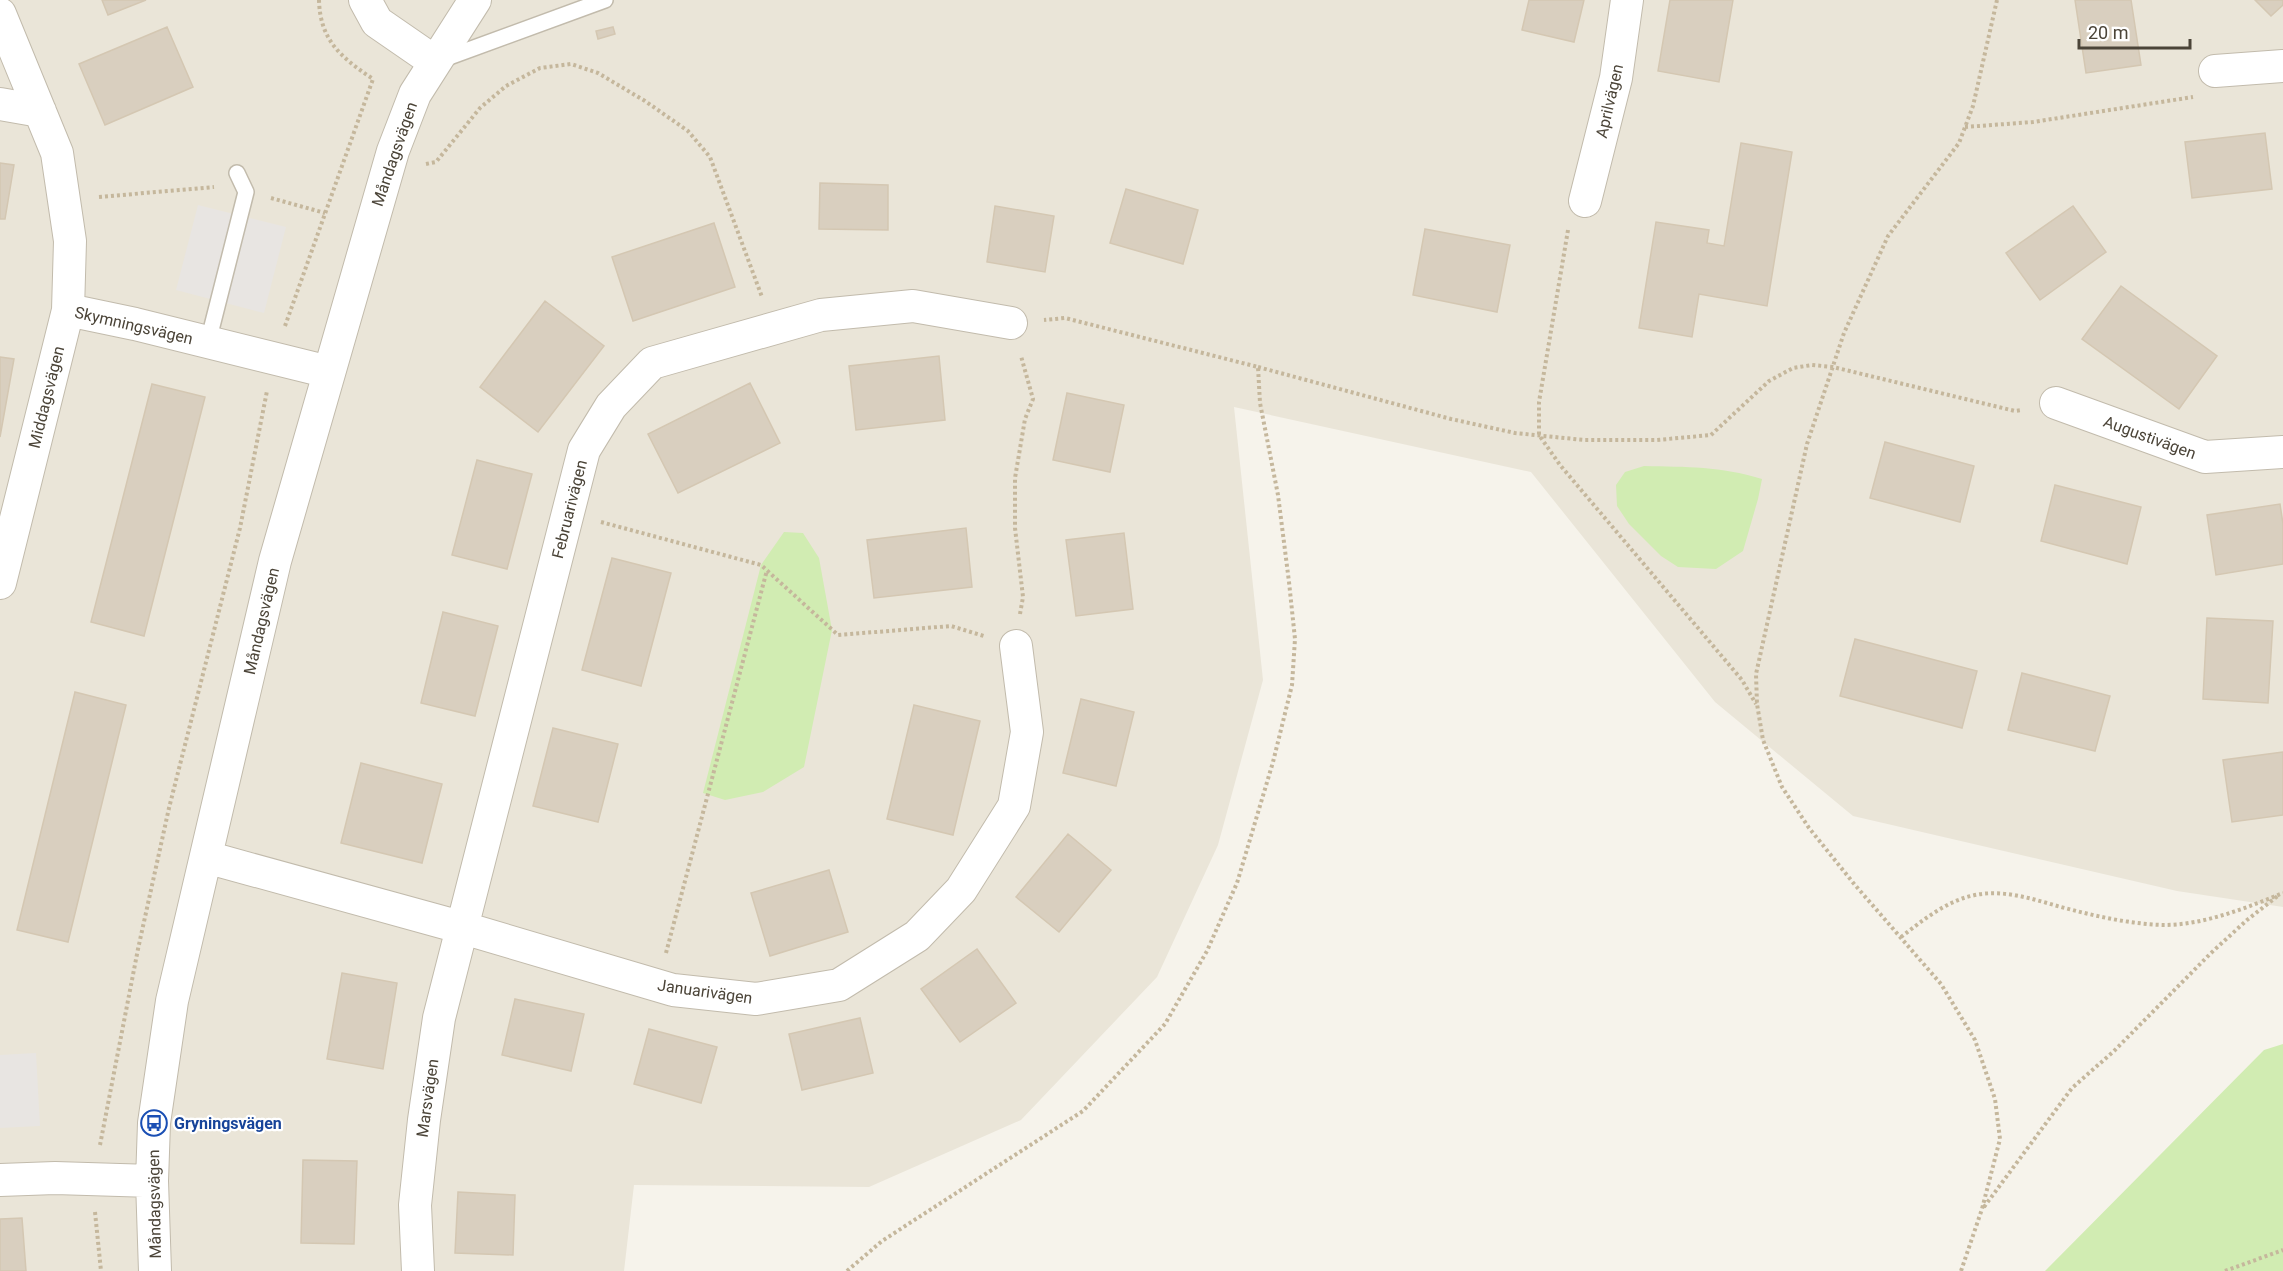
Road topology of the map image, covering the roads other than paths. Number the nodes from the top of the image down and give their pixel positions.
1 (365, 0) edge
2 (475, 0) edge
3 (605, 0) edge
4 (1627, 0) edge
5 (0, 14) edge
6 (435, 62) junction
7 (2283, 66) edge
8 (2215, 71) road end
9 (0, 104) edge
10 (40, 111) junction
11 (237, 173) dead end
12 (1585, 201) road end
13 (68, 310) junction
14 (1011, 323) road end
15 (208, 342) junction
16 (329, 372) junction
17 (2056, 403) road end
18 (2283, 452) edge
19 (12, 482) edge
20 (0, 583) edge
21 (1016, 646) road end
22 (206, 857) junction
23 (460, 927) junction
24 (0, 1180) edge
25 (152, 1181) junction
26 (155, 1271) edge
27 (418, 1271) edge

1 - 6 street
2 - 6 street, Måndagsvägen
3 - 6 lane
4 - 12 street, Aprilvägen
5 - 10 street, Skymningsvägen
6 - 16 street, Måndagsvägen
7 - 8 street
9 - 10 street
10 - 13 street, Skymningsvägen
11 - 15 lane
13 - 15 street, Skymningsvägen
13 - 19 street, Middagsvägen
14 - 23 street, Februarivägen
15 - 16 street, Skymningsvägen
16 - 22 street, Måndagsvägen
17 - 18 street, Augustivägen
19 - 20 street, Middagsvägen
21 - 23 street, Januarivägen
22 - 23 street, Januarivägen
22 - 25 street, Måndagsvägen
23 - 27 street, Marsvägen
24 - 25 street
25 - 26 street, Måndagsvägen

